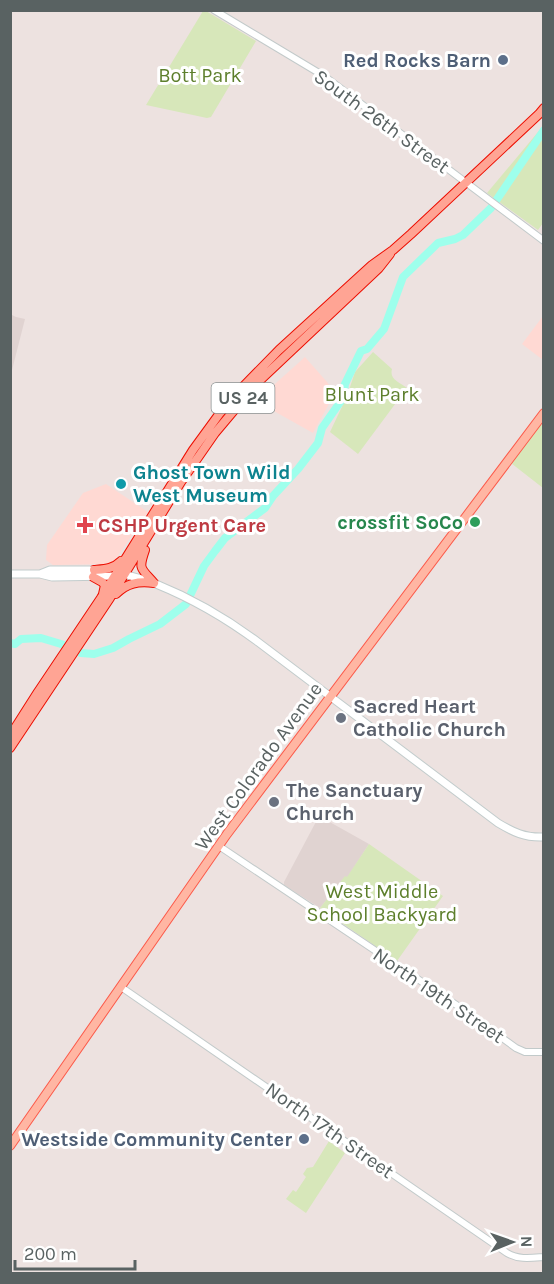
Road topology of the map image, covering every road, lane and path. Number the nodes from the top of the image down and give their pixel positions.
1 (214, 10) edge
2 (542, 111) edge
3 (466, 183) junction
4 (543, 241) edge
5 (393, 250) junction
6 (543, 412) edge
7 (153, 530) junction
8 (140, 537) junction
9 (10, 574) edge
10 (93, 574) junction
11 (119, 574) junction
12 (154, 583) junction
13 (101, 598) junction
14 (102, 610) junction
15 (78, 638) junction
16 (65, 658) junction
17 (330, 696) junction
18 (10, 736) edge
19 (10, 748) edge
20 (543, 837) edge
21 (219, 846) junction
22 (121, 987) junction
23 (543, 1052) edge
24 (10, 1146) edge
25 (543, 1257) edge

1 - 3 street, South 26th Street
2 - 3 highway, US 24
3 - 4 street, South 26th Street
3 - 5 highway, US 24
5 - 7 highway, US 24
5 - 8 highway, US 24
6 - 17 main road, West Colorado Avenue
7 - 11 highway, US 24
7 - 12 highway
8 - 10 highway
8 - 11 highway, US 24
9 - 10 main road
10 - 11 main road
10 - 13 highway
11 - 12 main road
11 - 13 highway, US 24
11 - 14 highway, US 24
12 - 14 highway
12 - 17 main road
13 - 15 highway, US 24
14 - 15 highway, US 24
15 - 16 highway, US 24
16 - 18 highway, US 24
16 - 19 highway, US 24
17 - 20 main road
17 - 21 main road, West Colorado Avenue
21 - 22 main road, West Colorado Avenue
21 - 23 street, North 19th Street
22 - 24 main road, West Colorado Avenue
22 - 25 street, North 17th Street

